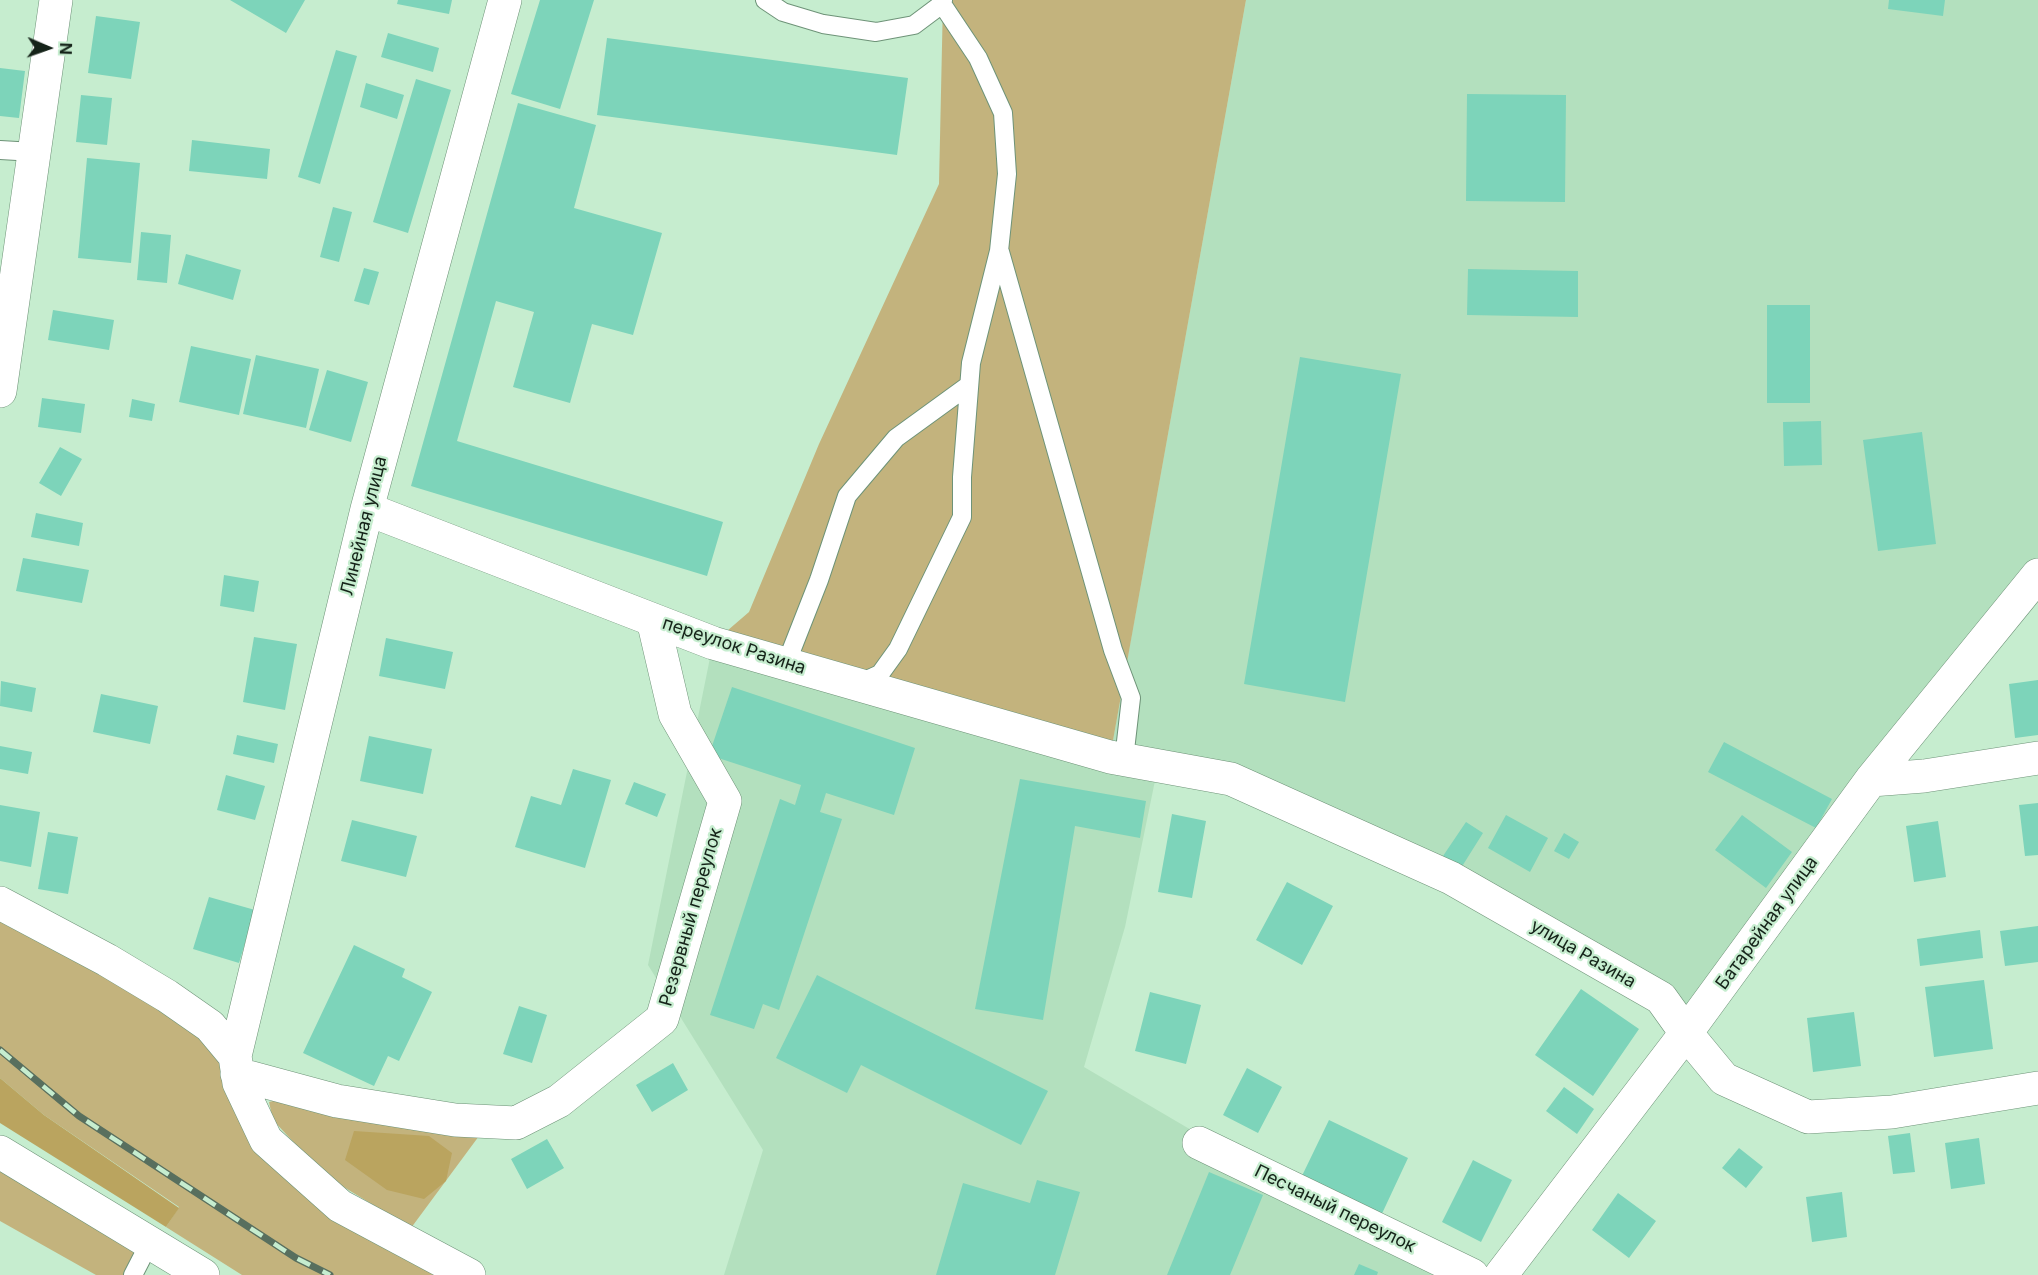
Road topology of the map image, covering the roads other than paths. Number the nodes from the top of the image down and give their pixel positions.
1 (56, 0) edge
2 (505, 0) edge
3 (765, 0) edge
4 (943, 2) edge
5 (0, 150) edge
6 (34, 152) junction
7 (999, 251) junction
8 (969, 385) junction
9 (0, 391) edge
10 (367, 509) junction
11 (2038, 574) edge
12 (653, 620) junction
13 (786, 664) junction
14 (857, 684) junction
15 (1117, 758) junction
16 (2038, 758) edge
17 (1871, 780) junction
18 (0, 903) edge
19 (1686, 1033) junction
20 (236, 1065) junction
21 (2038, 1088) edge
22 (1199, 1143) dead end
23 (0, 1152) edge
24 (150, 1242) junction
25 (133, 1275) edge
26 (203, 1275) edge
27 (469, 1275) edge
28 (1472, 1275) edge
29 (1501, 1275) edge

1 - 6 street
2 - 10 street, Линейная улица
3 - 4 lane
4 - 7 lane
5 - 6 lane
6 - 9 street
7 - 8 lane
7 - 15 lane
8 - 13 lane
8 - 14 lane
10 - 12 street, переулок Разина
10 - 20 street, Линейная улица
11 - 17 street, Батарейная улица
12 - 13 street, переулок Разина
12 - 20 street, Резервный переулок
13 - 14 street, переулок Разина
14 - 15 street, переулок Разина
15 - 19 street, улица Разина
16 - 17 street
17 - 19 street, Батарейная улица
18 - 20 street
19 - 21 street, улица Разина
19 - 29 street, Батарейная улица
20 - 27 street
22 - 28 street, Песчаный переулок
23 - 24 street
24 - 25 lane
24 - 26 street

